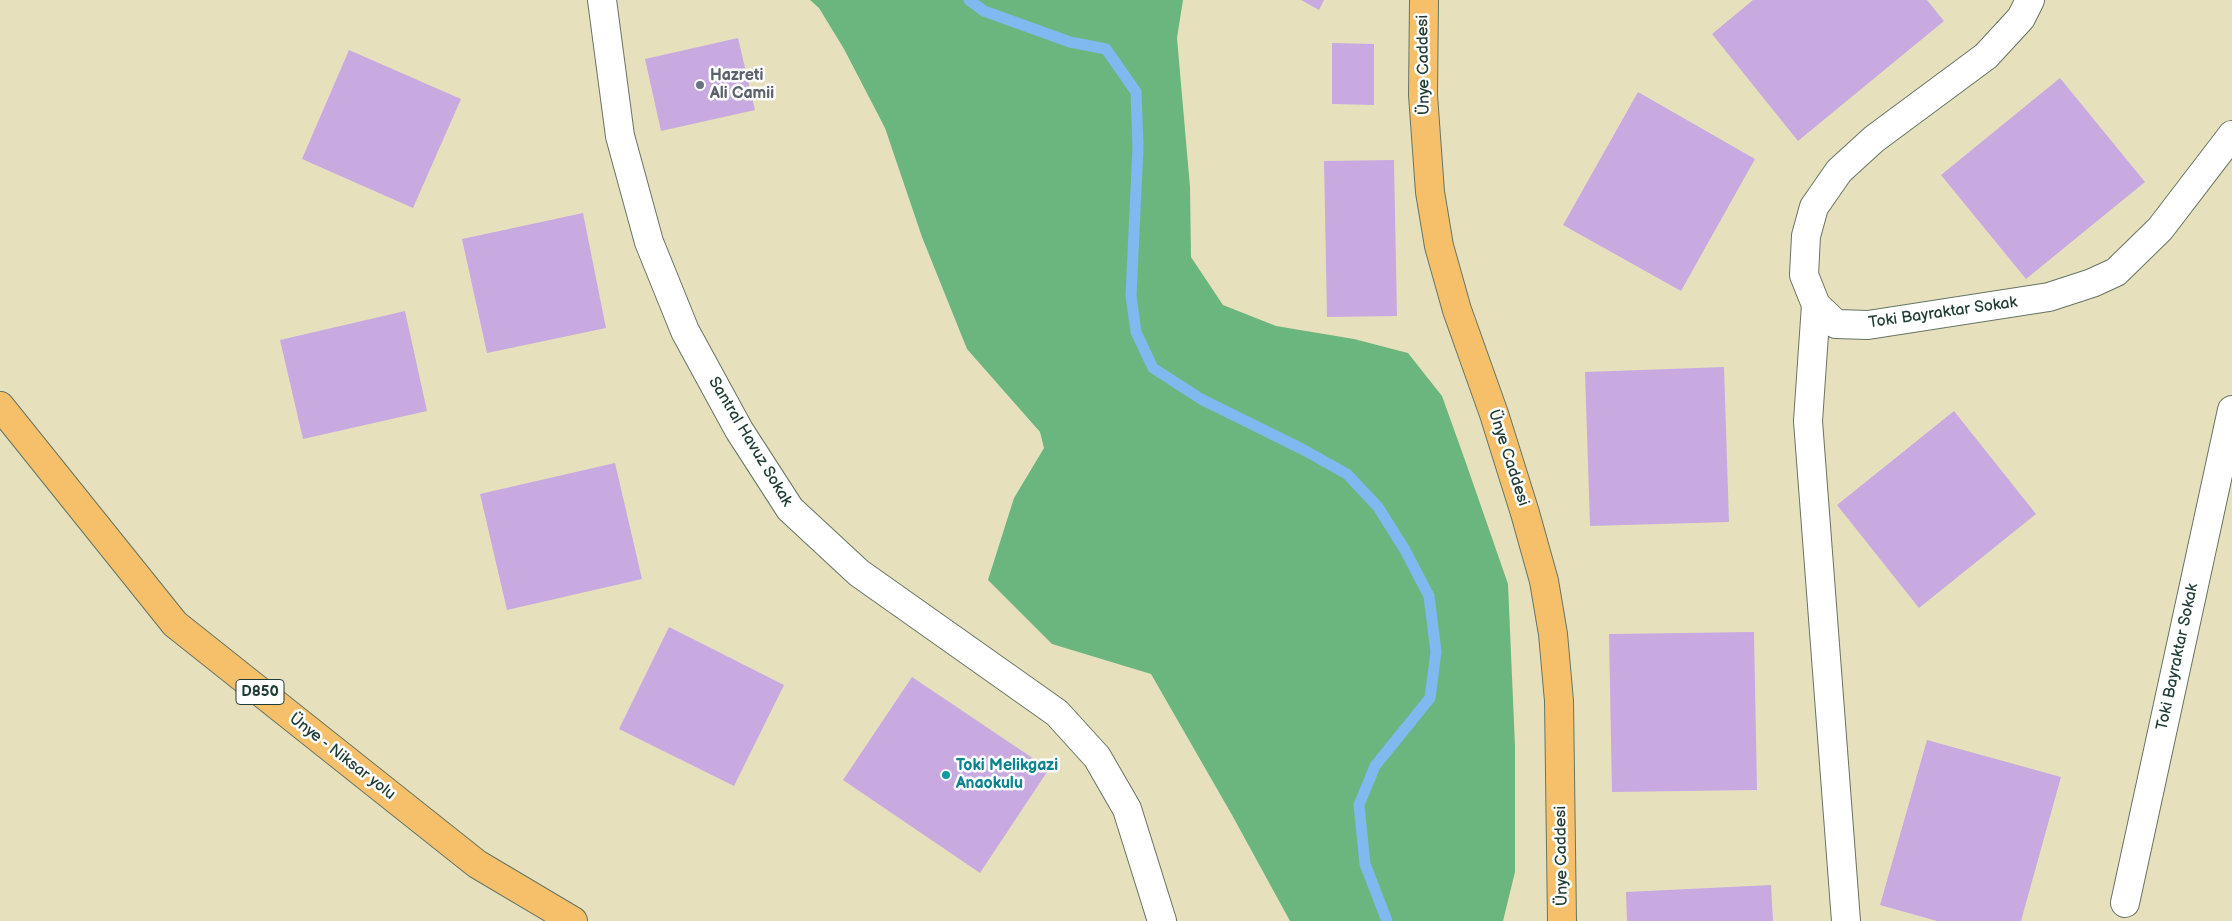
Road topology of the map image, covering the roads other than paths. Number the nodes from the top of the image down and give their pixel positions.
1 (602, 0) edge
2 (1424, 0) edge
3 (2030, 0) edge
4 (2232, 135) edge
5 (1816, 305) junction
6 (0, 406) edge
7 (2232, 410) edge
8 (2126, 903) dead end
9 (573, 921) edge
10 (1162, 921) edge
11 (1562, 921) edge
12 (1846, 921) edge

1 - 10 street, Santral Havuz Sokak
2 - 11 main road, Ünye Caddesi
3 - 5 street, Toki Bayraktar Sokak
4 - 5 street, Toki Bayraktar Sokak
5 - 12 street
6 - 9 main road, Ünye - Niksar yolu / D850
7 - 8 street, Toki Bayraktar Sokak

